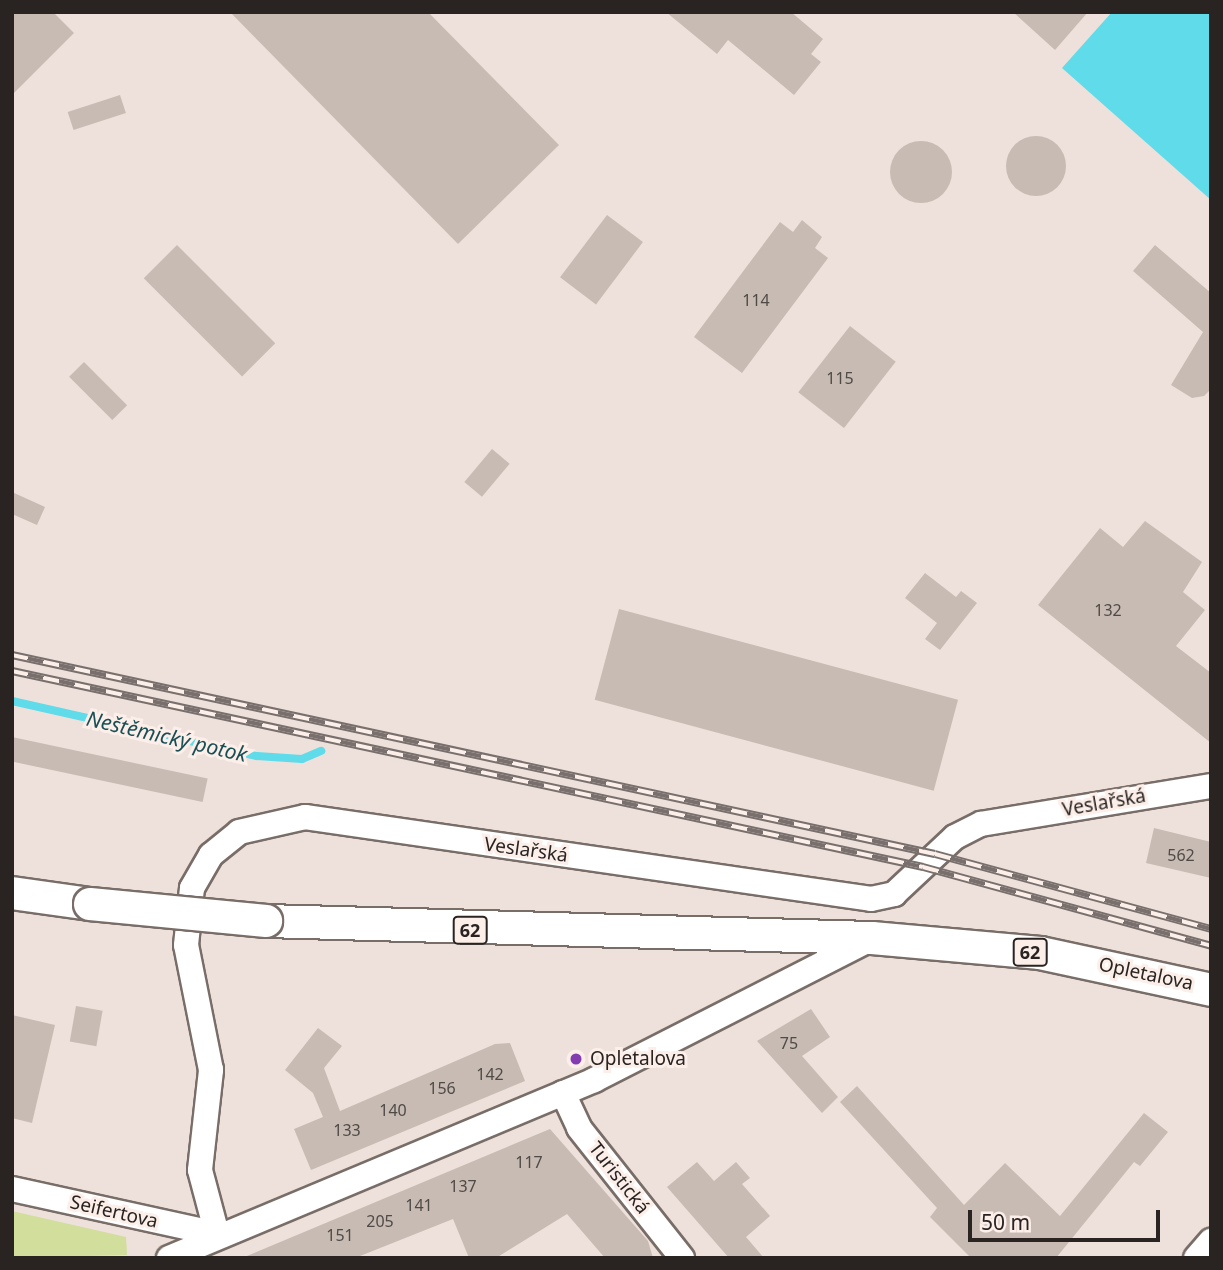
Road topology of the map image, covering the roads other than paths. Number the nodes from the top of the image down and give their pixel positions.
1 (1211, 786) edge
2 (12, 892) edge
3 (872, 938) junction
4 (1211, 990) edge
5 (563, 1093) junction
6 (12, 1189) edge
7 (217, 1234) junction
8 (1211, 1241) edge
9 (169, 1258) edge
10 (682, 1258) edge
11 (1196, 1258) edge

1 - 7 street, Veslařská
2 - 3 main road, Opletalova / 62, bridge
3 - 4 main road, Opletalova / 62
3 - 5 street
5 - 7 street
5 - 10 street, Turistická
6 - 7 street, Seifertova
7 - 9 street
8 - 11 street

